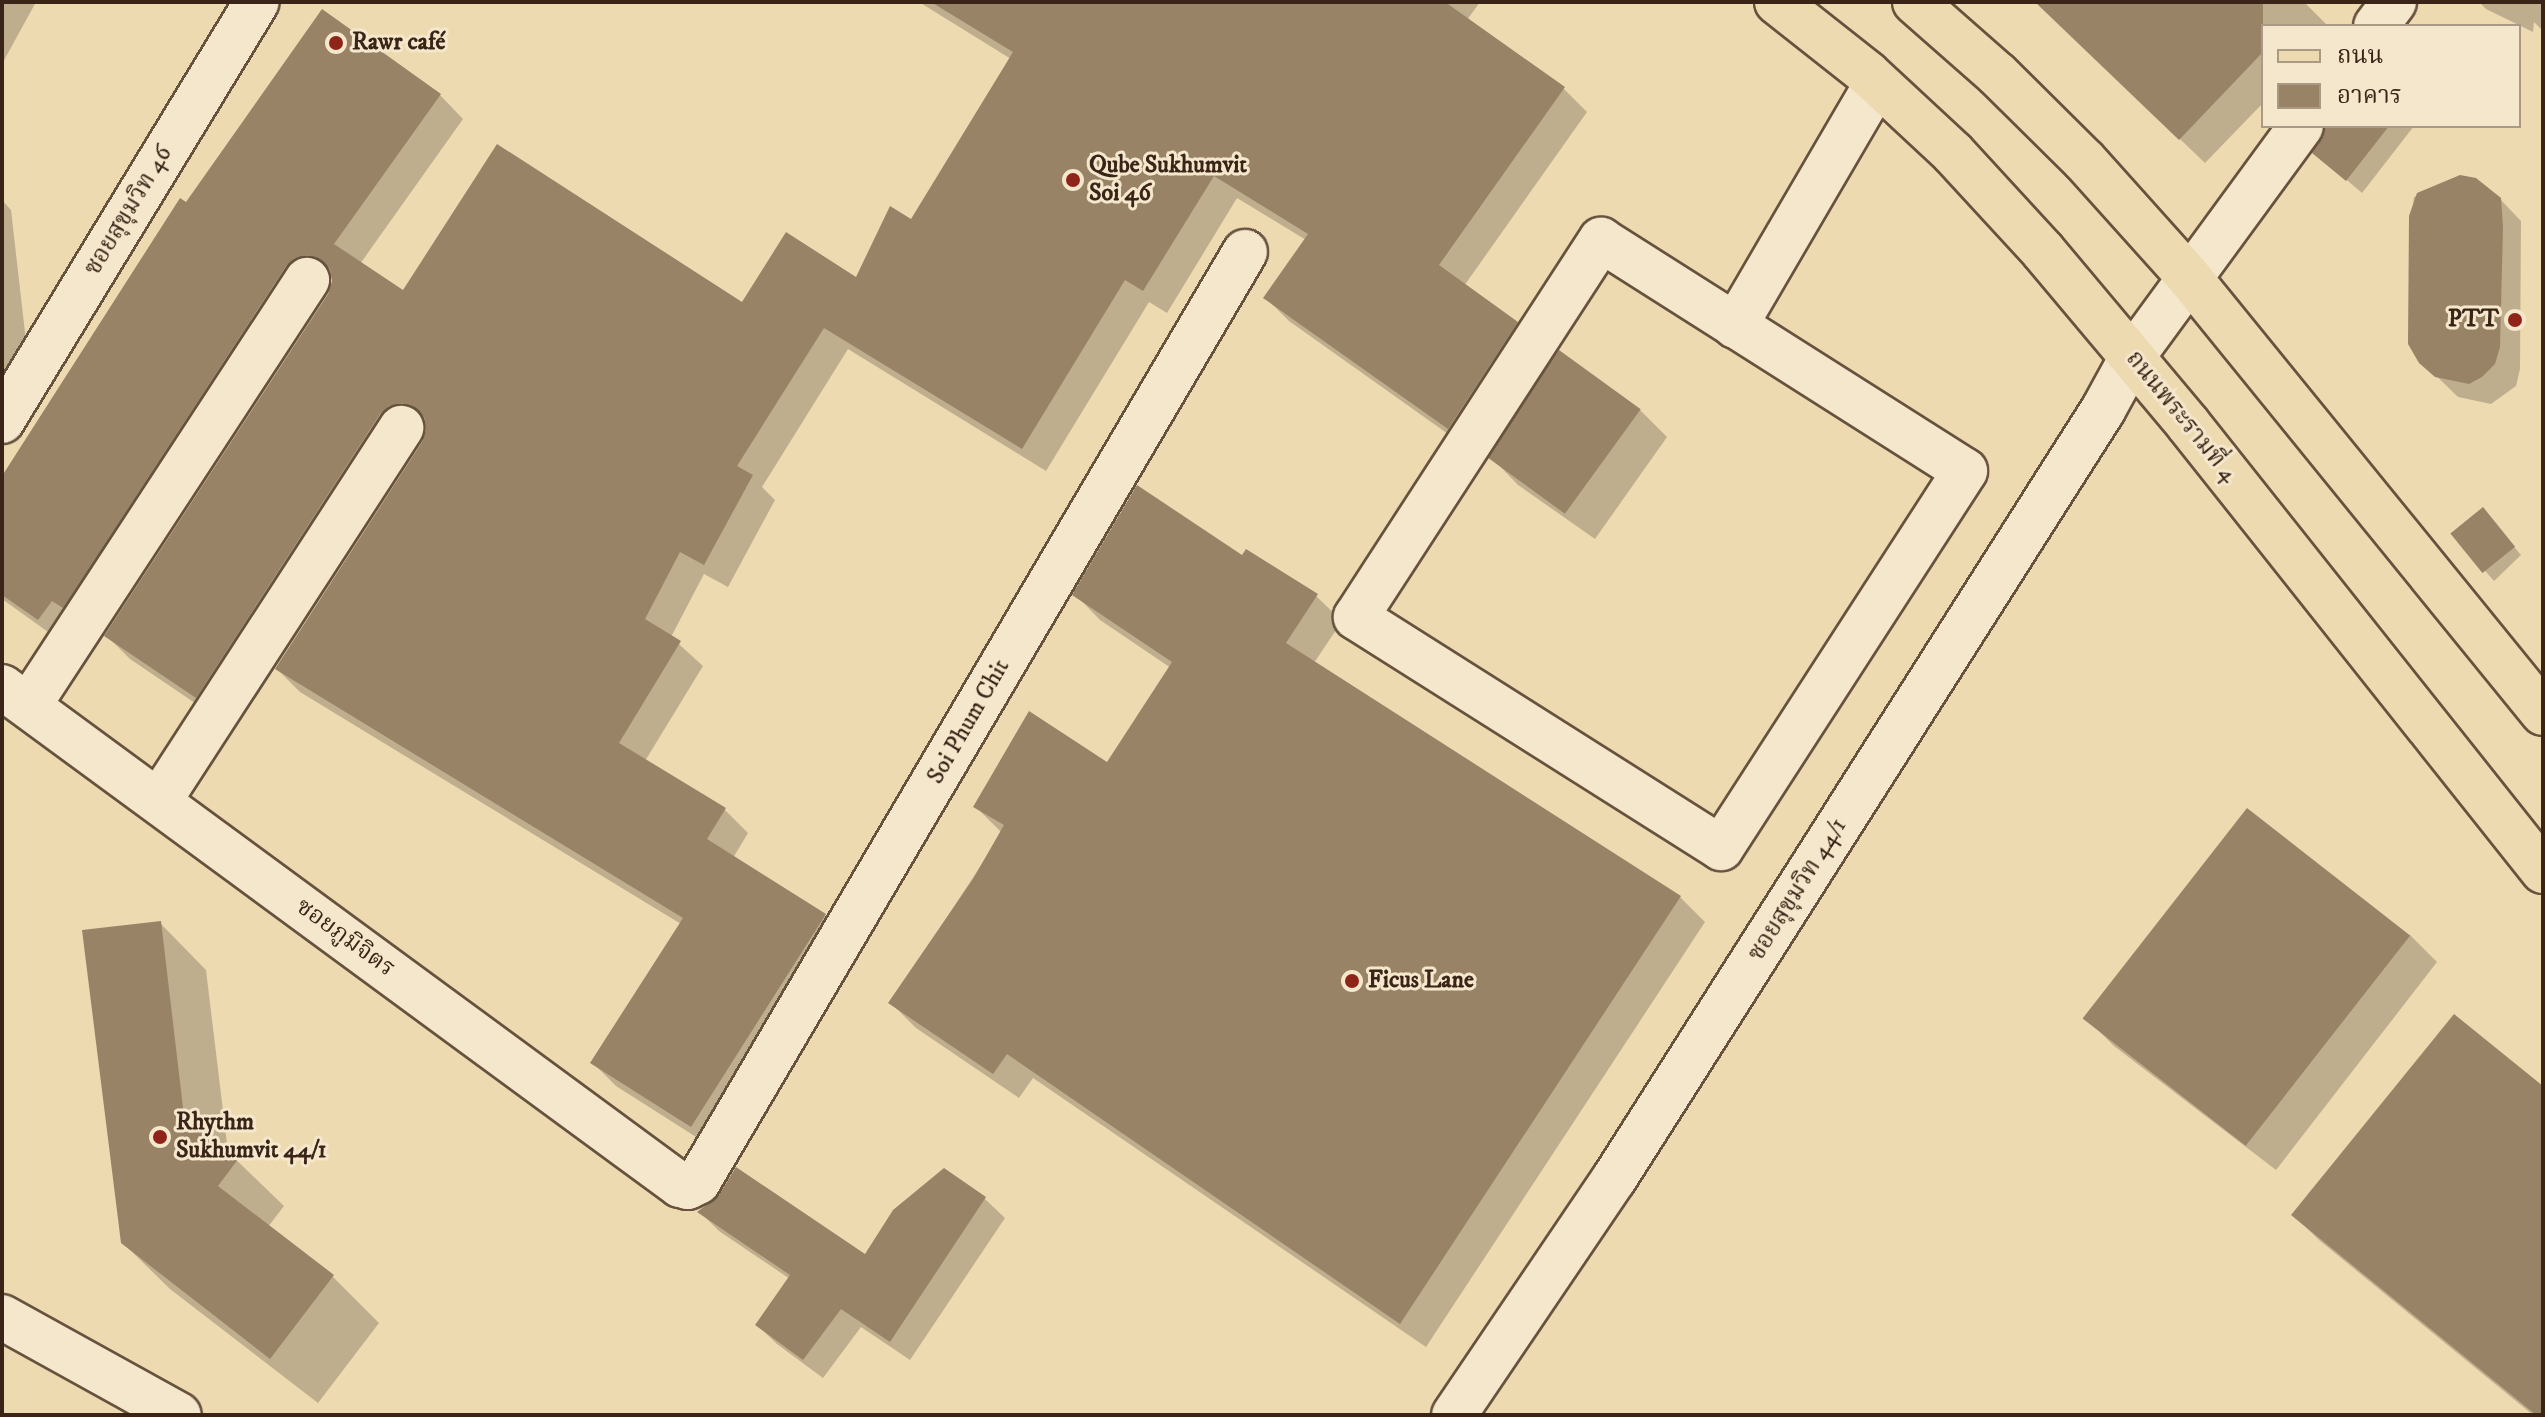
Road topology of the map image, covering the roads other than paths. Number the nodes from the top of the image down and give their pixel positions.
1 (257, 2) edge
2 (1777, 2) edge
3 (1915, 2) edge
4 (2394, 2) edge
5 (2378, 24) edge
6 (1877, 83) junction
7 (2299, 128) edge
8 (1245, 252) dead end
9 (2188, 276) junction
10 (307, 280) dead end
11 (1735, 326) junction
12 (2132, 357) junction
13 (2, 421) edge
14 (401, 428) dead end
15 (16, 696) edge
16 (2543, 713) edge
17 (159, 801) junction
18 (2543, 871) edge
19 (688, 1187) joint
20 (2, 1317) edge
21 (179, 1415) edge
22 (1454, 1415) edge

1 - 13 street, ซอยสุขุมวิท 46
2 - 6 main road, ถนนพระรามที่ 4
3 - 9 main road
4 - 5 street
6 - 11 street
6 - 12 main road, ถนนพระรามที่ 4
7 - 9 street, ซอยสุขุมวิท 44/1
8 - 19 street, Soi Phum Chit
9 - 12 street, ซอยสุขุมวิท 44/1
9 - 16 main road
10 - 15 street
11 - 11 street
12 - 18 main road, ถนนพระรามที่ 4
12 - 22 street, ซอยสุขุมวิท 44/1
14 - 17 street
15 - 17 street, ซอยภูมิจิตร
17 - 19 street, ซอยภูมิจิตร
20 - 21 street

